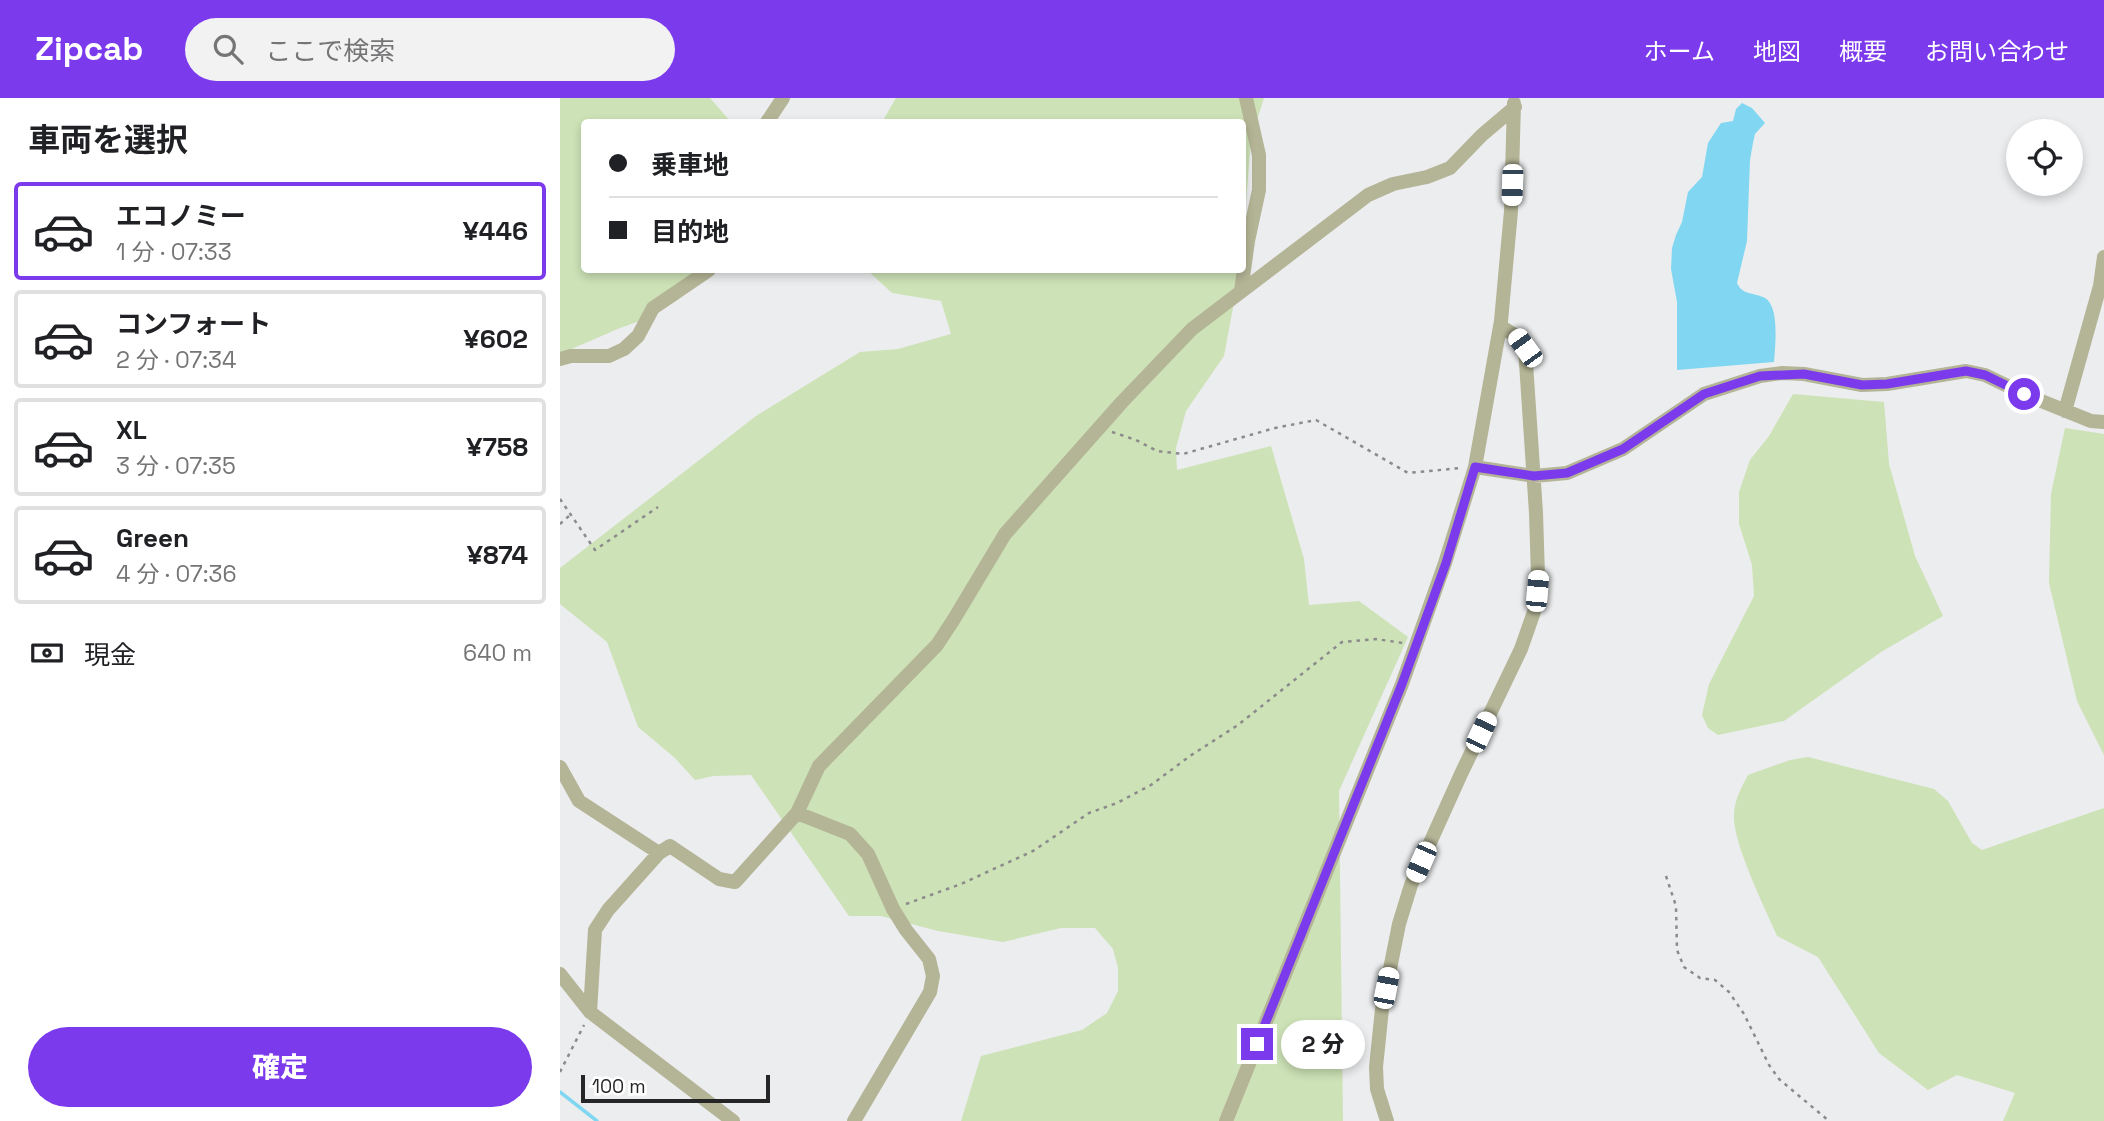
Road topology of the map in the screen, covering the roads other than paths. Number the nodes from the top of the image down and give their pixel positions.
1 (783, 98) edge
2 (1246, 98) edge
3 (1514, 103) edge
4 (769, 119) edge
5 (1246, 255) edge
6 (2104, 257) edge
7 (705, 273) edge
8 (1244, 273) edge
9 (1241, 291) junction
10 (1500, 327) junction
11 (560, 359) edge
12 (2065, 411) junction
13 (2104, 422) edge
14 (1475, 467) junction
15 (1534, 476) junction
16 (560, 767) edge
17 (797, 813) junction
18 (659, 853) junction
19 (560, 974) edge
20 (590, 1012) junction
21 (733, 1121) edge
22 (855, 1121) edge
23 (1226, 1121) edge
24 (1387, 1121) edge

1 - 4 street
2 - 5 street
3 - 9 street
3 - 10 street
6 - 12 street
7 - 11 street
8 - 9 street
9 - 17 street
10 - 14 street
10 - 15 street
12 - 13 street
12 - 15 street
14 - 15 street
14 - 23 street
15 - 24 street
16 - 18 street
17 - 18 street
17 - 22 street
18 - 20 street
19 - 20 street
20 - 21 street

